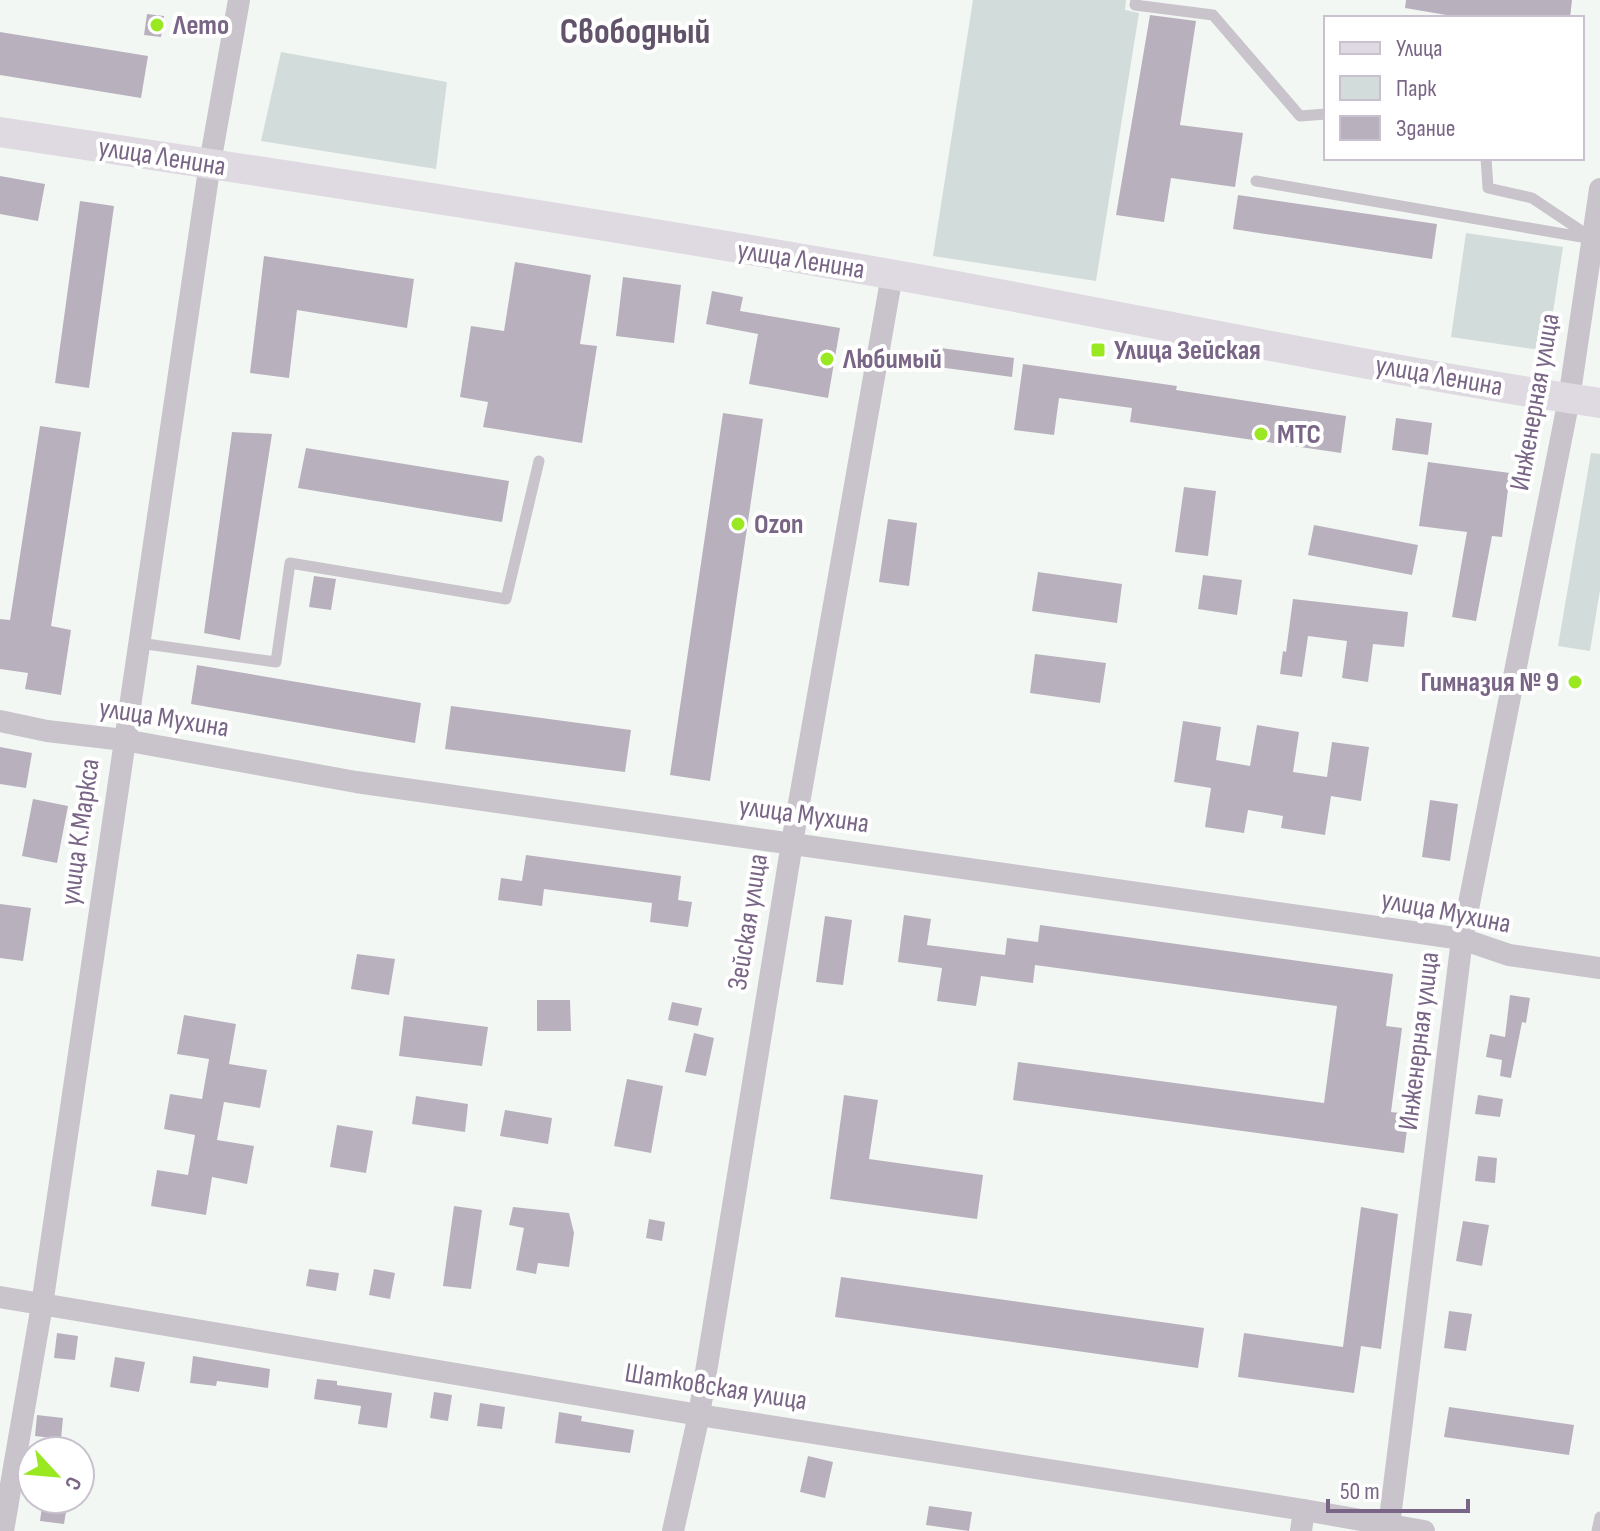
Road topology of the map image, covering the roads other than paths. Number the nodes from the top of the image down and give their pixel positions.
1 (239, 0) edge
2 (1136, 0) edge
3 (1324, 114) edge
4 (0, 132) edge
5 (1486, 160) edge
6 (210, 163) junction
7 (1256, 181) dead end
8 (1600, 189) edge
9 (1593, 239) junction
10 (892, 275) junction
11 (1569, 399) junction
12 (1600, 403) edge
13 (539, 461) dead end
14 (139, 643) junction
15 (0, 721) edge
16 (124, 740) junction
17 (792, 843) junction
18 (1462, 939) junction
19 (1600, 968) edge
20 (0, 1297) edge
21 (42, 1305) junction
22 (699, 1415) junction
23 (4, 1493) edge
24 (1600, 1517) edge
25 (1302, 1520) edge
26 (1389, 1526) junction
27 (3, 1531) edge
28 (673, 1531) edge
29 (1424, 1531) edge
30 (1597, 1531) edge

1 - 6 street, улица К.Маркса
2 - 3 lane
4 - 6 main road, улица Ленина
5 - 9 lane
6 - 10 main road, улица Ленина
6 - 14 street, улица К.Маркса
7 - 9 lane
8 - 9 street, Инженерная улица
9 - 11 street, Инженерная улица
10 - 11 main road, улица Ленина
10 - 17 street, Зейская улица
11 - 12 main road, улица Ленина
11 - 18 street, Инженерная улица
13 - 14 lane
14 - 16 street, улица К.Маркса
15 - 16 street, улица Мухина
16 - 17 street, улица Мухина
16 - 21 street, улица К.Маркса
17 - 18 street, улица Мухина
17 - 22 street, Зейская улица
18 - 19 street, улица Мухина
18 - 26 street, Инженерная улица
20 - 21 street, Шатковская улица
21 - 22 street, Шатковская улица
21 - 23 street, улица К.Маркса
22 - 25 street, Шатковская улица
22 - 28 street, Зейская улица
23 - 27 street, улица К.Маркса
24 - 30 lane
25 - 26 street, Шатковская улица
26 - 29 street, Шатковская улица

